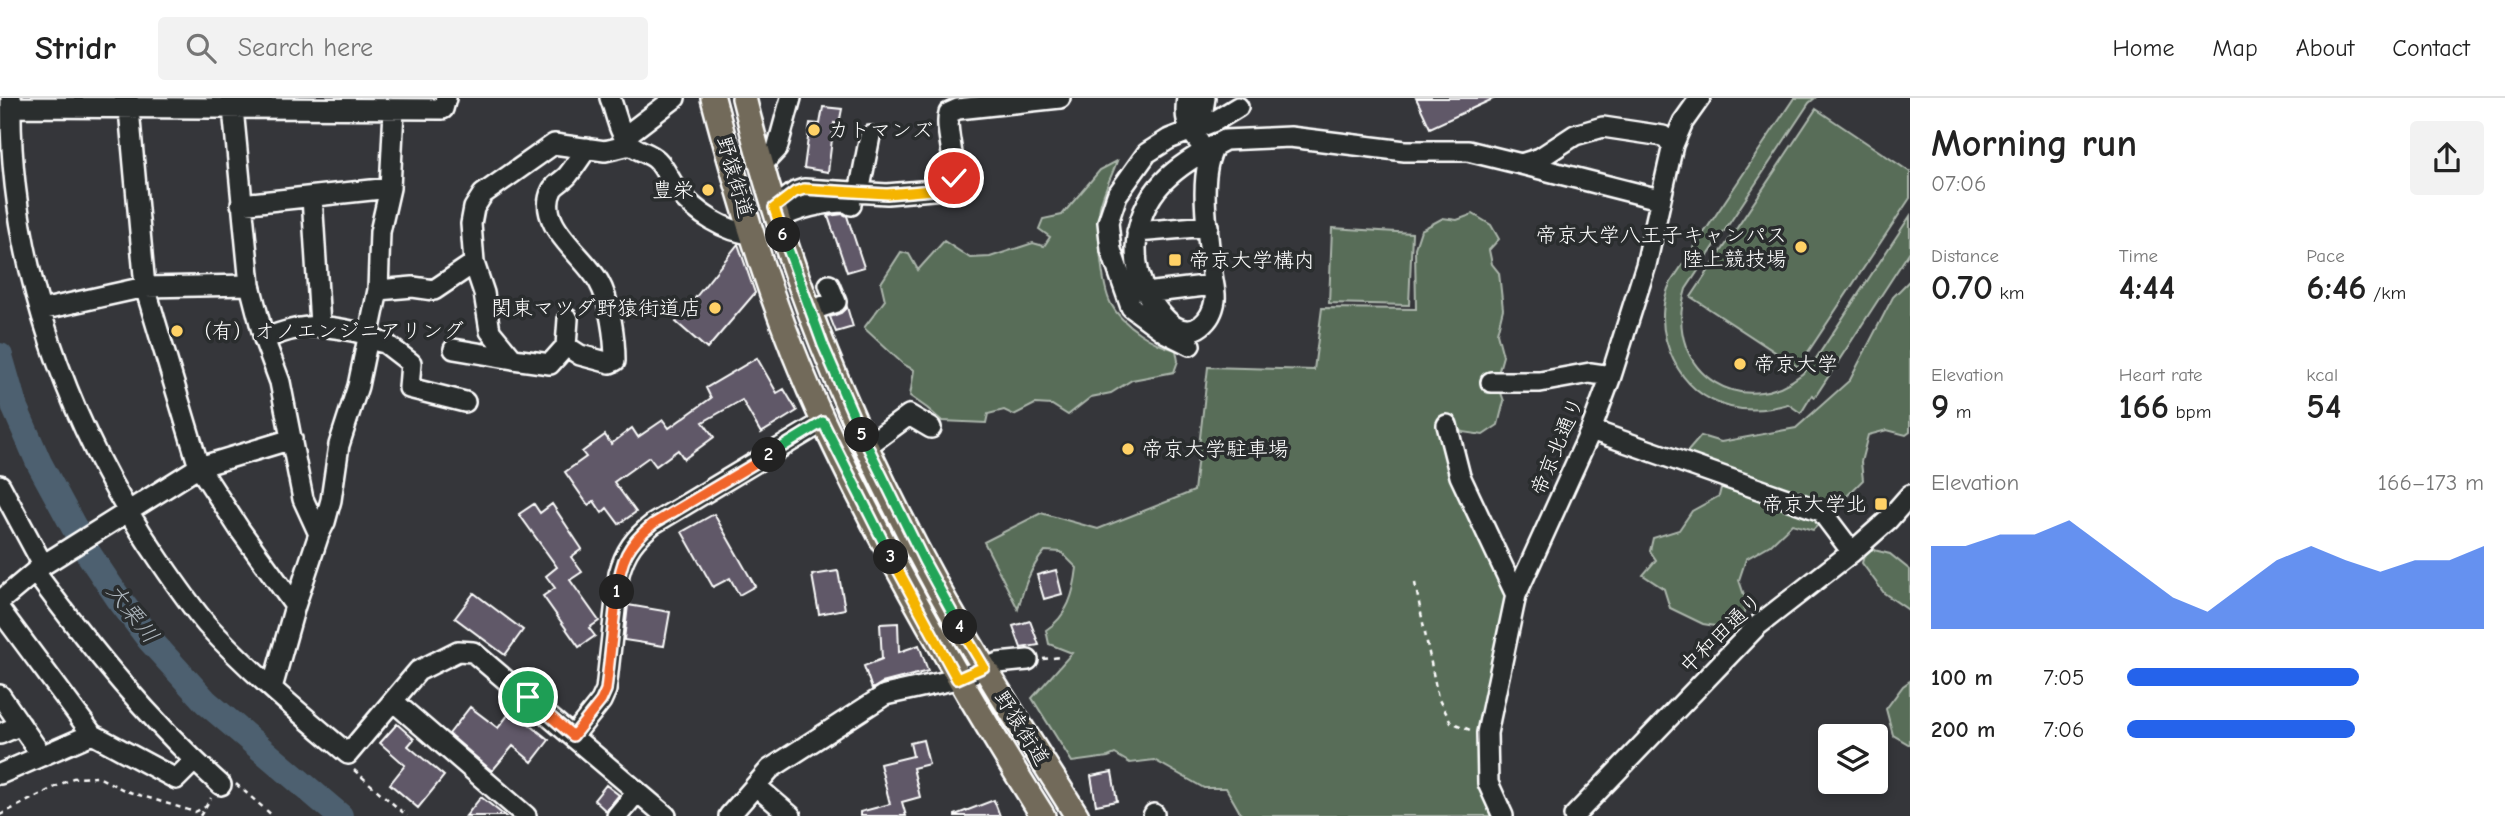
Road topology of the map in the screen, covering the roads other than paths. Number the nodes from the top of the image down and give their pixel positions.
1 (446, 98) edge
2 (610, 98) edge
3 (675, 98) edge
4 (714, 98) edge
5 (734, 98) edge
6 (744, 98) edge
7 (791, 98) edge
8 (1060, 98) edge
9 (1188, 98) edge
10 (1205, 98) edge
11 (1219, 98) edge
12 (1700, 98) edge
13 (992, 102) edge
14 (11, 103) edge
15 (128, 103) edge
16 (232, 103) edge
17 (329, 104) edge
18 (1238, 107) dead end
19 (394, 110) junction
20 (1202, 127) junction
21 (870, 136) dead end
22 (627, 141) junction
23 (1673, 145) junction
24 (587, 148) junction
25 (1211, 149) junction
26 (1521, 164) junction
27 (761, 166) junction
28 (734, 179) junction
29 (390, 188) junction
30 (312, 197) junction
31 (855, 199) junction
32 (1660, 199) junction
33 (241, 204) junction
34 (776, 214) junction
35 (1208, 226) junction
36 (1137, 232) junction
37 (752, 234) junction
38 (474, 263) junction
39 (250, 285) junction
40 (830, 285) dead end
41 (1213, 285) junction
42 (145, 287) junction
43 (378, 290) junction
44 (1146, 293) junction
45 (821, 307) dead end
46 (41, 310) junction
47 (568, 319) dead end
48 (320, 325) junction
49 (368, 337) junction
50 (264, 339) junction
51 (1190, 345) dead end
52 (566, 346) junction
53 (454, 349) dead end
54 (513, 359) junction
55 (1611, 376) junction
56 (1491, 382) dead end
57 (465, 402) dead end
58 (823, 422) junction
59 (1447, 425) dead end
60 (931, 428) dead end
61 (1591, 430) junction
62 (292, 439) junction
63 (867, 446) junction
64 (199, 467) junction
65 (0, 485) edge
66 (1910, 495) edge
67 (122, 515) junction
68 (319, 534) junction
69 (1852, 552) junction
70 (42, 566) junction
71 (1516, 595) junction
72 (0, 601) edge
73 (295, 606) junction
74 (0, 610) edge
75 (1033, 659) road end
76 (984, 667) junction
77 (957, 679) junction
78 (272, 688) junction
79 (393, 701) junction
80 (2, 703) edge
81 (21, 725) junction
82 (0, 734) edge
83 (92, 734) junction
84 (573, 736) junction
85 (42, 756) junction
86 (194, 761) junction
87 (0, 774) edge
88 (221, 785) road end
89 (756, 786) junction
90 (637, 792) junction
91 (526, 816) edge
92 (617, 816) edge
93 (666, 816) edge
94 (729, 816) edge
95 (791, 816) edge
96 (1043, 816) edge
97 (1077, 816) edge
98 (1503, 816) edge
99 (1574, 816) edge

1 - 19 street
2 - 22 street
3 - 22 street
4 - 5 main road
4 - 28 main road, 野猿街道
6 - 27 main road, 野猿街道
7 - 27 street
8 - 13 street
9 - 20 street
10 - 20 street
11 - 20 street
12 - 23 street, 帝京北通り
13 - 31 street
14 - 15 street
14 - 46 street
15 - 16 street
15 - 42 street
16 - 17 street
16 - 33 street
17 - 19 street
18 - 20 street
19 - 29 street
20 - 25 street
20 - 51 street
21 - 31 street
22 - 24 street
22 - 37 street
23 - 26 street
23 - 32 street, 帝京北通り
24 - 38 street
24 - 52 street
25 - 26 street
25 - 35 street
25 - 36 street
26 - 32 street
27 - 28 main road
27 - 34 main road, 野猿街道
28 - 37 main road, 野猿街道
29 - 30 street
29 - 43 street
30 - 33 street
30 - 48 street
31 - 34 street
32 - 55 street, 帝京北通り
33 - 39 street
34 - 63 main road, 野猿街道
35 - 36 street
35 - 41 street
36 - 44 street
37 - 58 main road, 野猿街道
38 - 43 street
38 - 54 street
39 - 42 street
39 - 50 street
40 - 45 street
41 - 44 street
41 - 44 street
42 - 46 street
42 - 64 street
43 - 49 street
46 - 67 street
47 - 52 street
48 - 49 street
48 - 50 street
49 - 57 street
49 - 68 street
50 - 62 street
52 - 54 street
53 - 54 street
55 - 56 street
55 - 61 street, 帝京北通り
58 - 77 main road, 野猿街道
58 - 84 street
59 - 71 street
60 - 63 street
61 - 69 street
61 - 71 street, 帝京北通り
62 - 64 street
62 - 68 street
63 - 76 main road, 野猿街道
64 - 67 street
64 - 73 street
65 - 70 street
66 - 69 street, 中和田通り
67 - 70 street
67 - 78 street
68 - 73 street
69 - 99 street, 中和田通り
70 - 72 street
70 - 86 street
71 - 98 street, 帝京北通り
73 - 78 street
74 - 83 street
75 - 76 street
76 - 77 street
76 - 97 main road, 野猿街道
77 - 89 street
77 - 96 main road, 野猿街道
78 - 79 street
79 - 84 street
79 - 91 street
80 - 81 street
81 - 82 street
81 - 85 street
83 - 85 street
83 - 86 street
84 - 90 street
85 - 87 street
86 - 88 street
89 - 94 street
89 - 95 street
90 - 92 street
90 - 93 street

